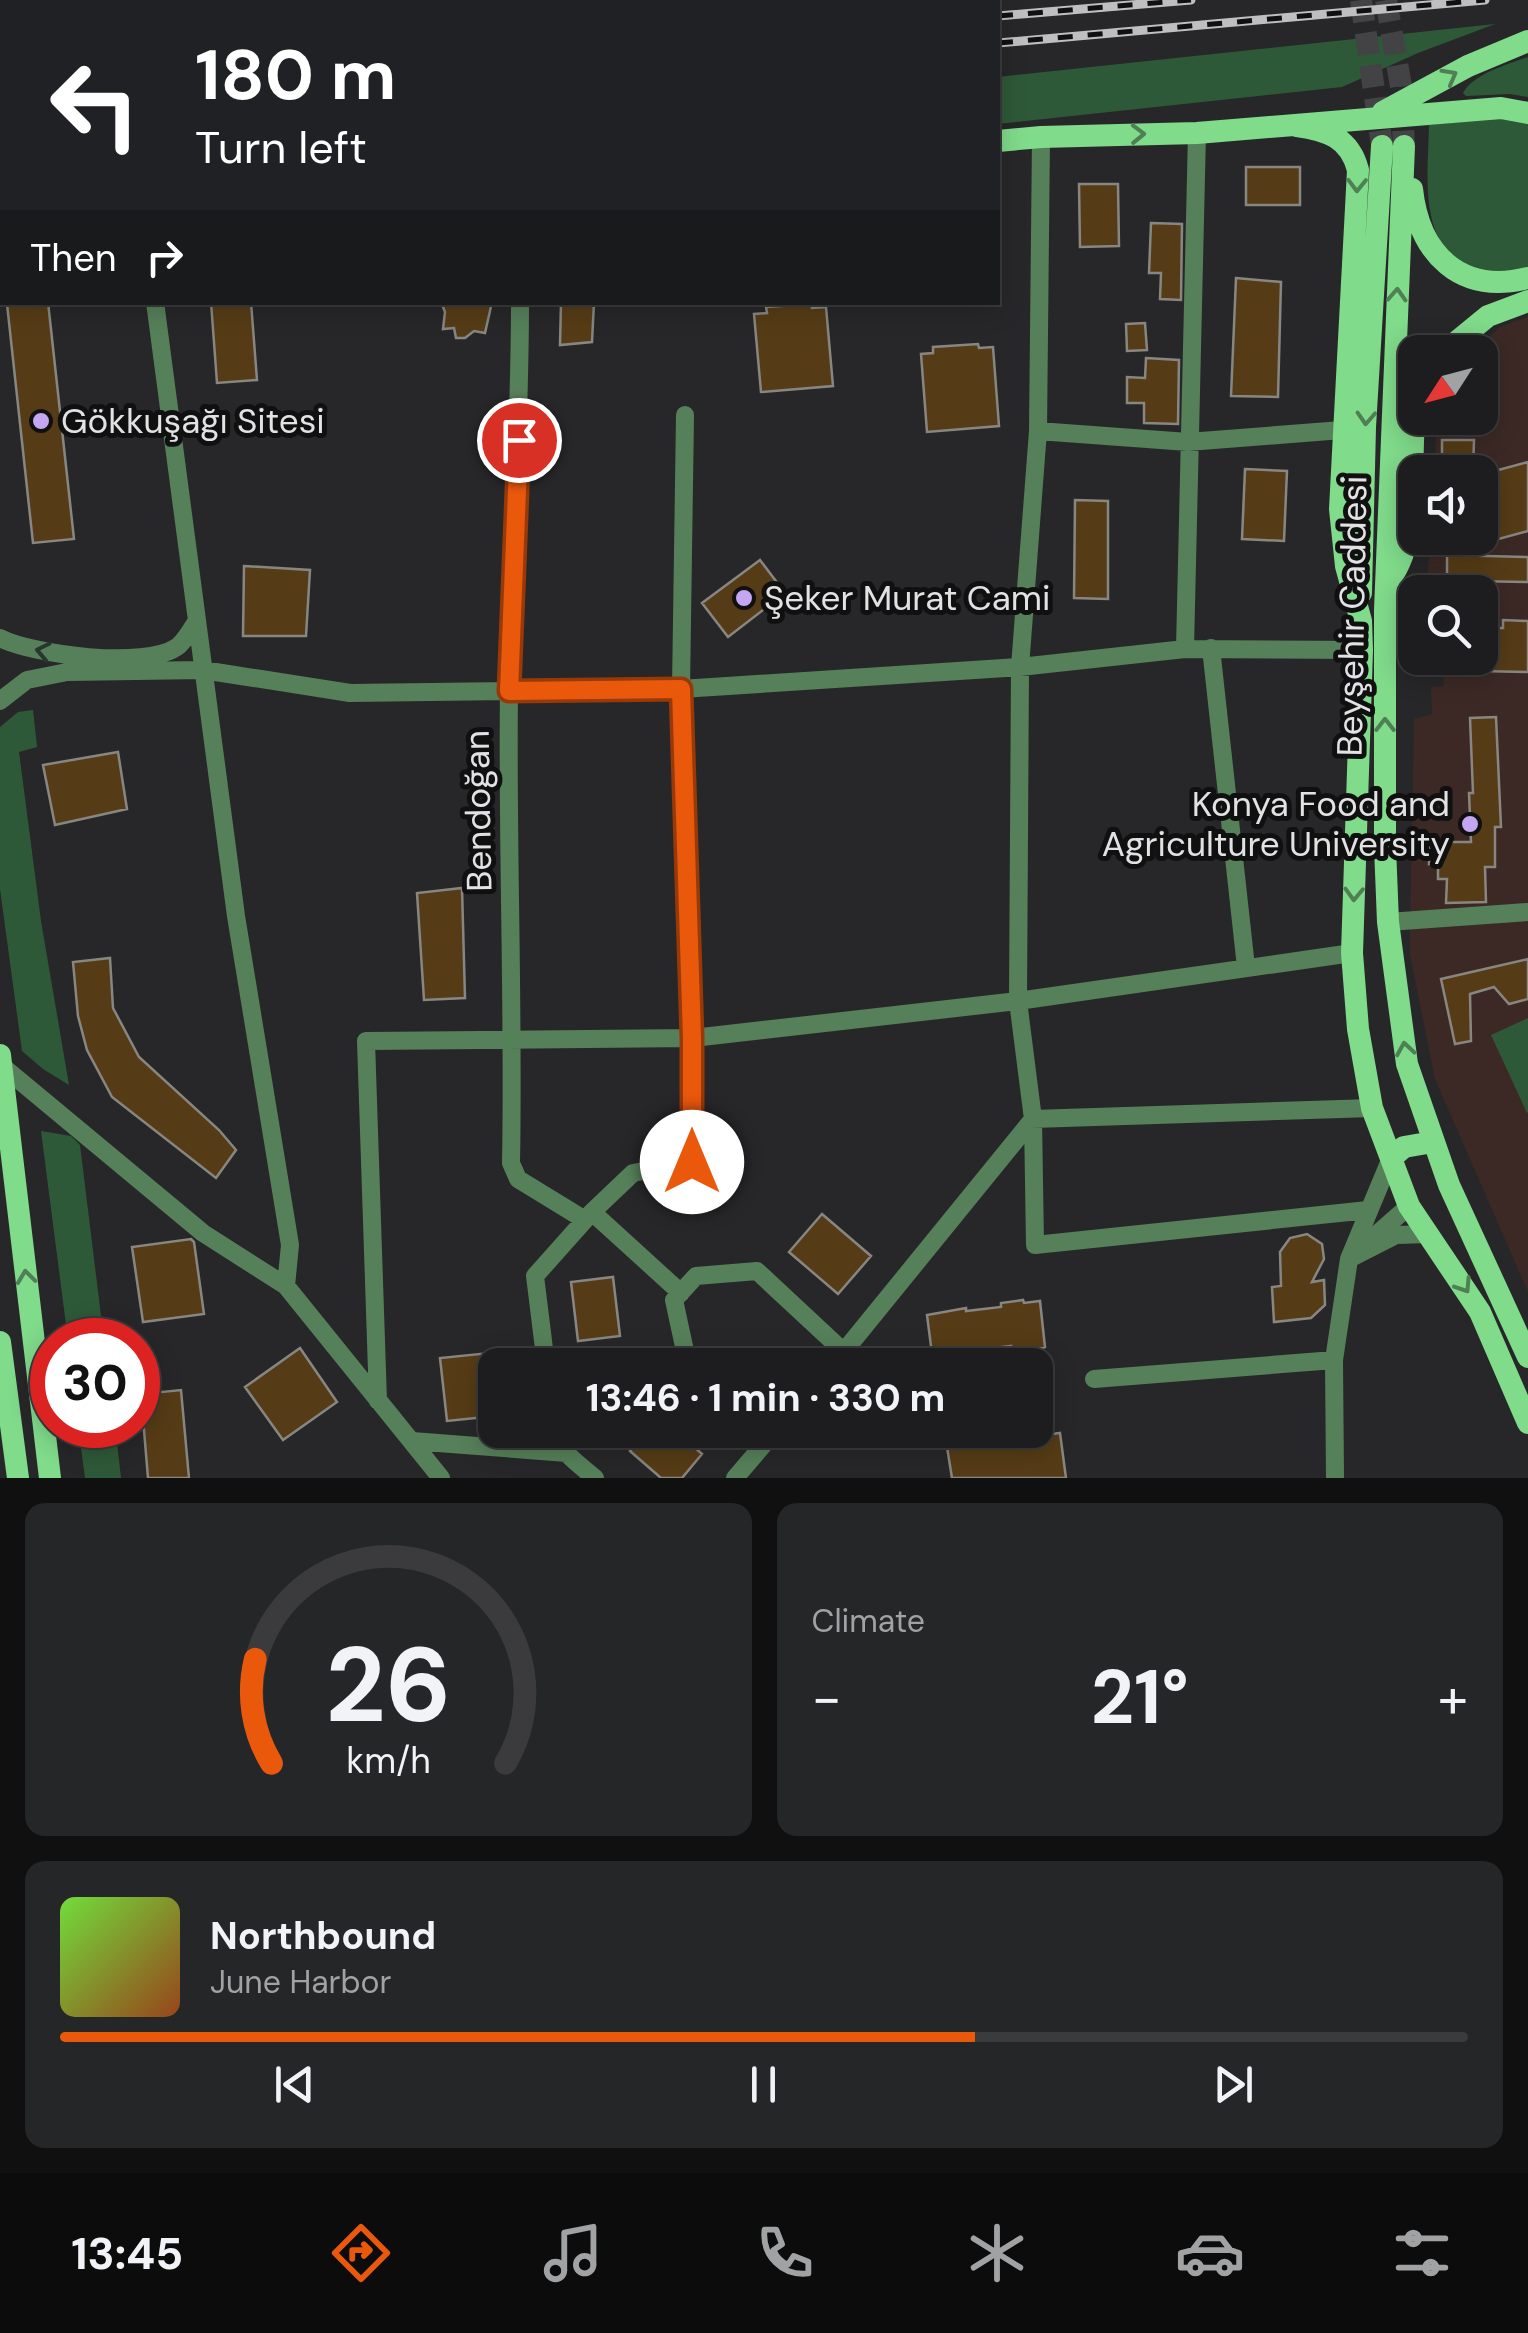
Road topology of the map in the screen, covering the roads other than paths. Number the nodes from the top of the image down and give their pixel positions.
1 (1528, 41) edge
2 (1528, 112) edge
3 (1376, 116) junction
4 (1297, 126) junction
5 (1197, 133) junction
6 (1040, 137) junction
7 (1000, 141) edge
8 (1393, 146) junction
9 (1528, 278) edge
10 (1528, 301) edge
11 (155, 305) edge
12 (520, 305) edge
13 (1465, 335) edge
14 (685, 416) dead end
15 (1342, 430) junction
16 (1038, 431) junction
17 (1414, 435) edge
18 (1188, 442) junction
19 (1386, 586) junction
20 (196, 622) junction
21 (1360, 622) junction
22 (0, 638) edge
23 (1211, 648) junction
24 (1185, 649) junction
25 (1362, 650) junction
26 (1020, 667) junction
27 (203, 670) junction
28 (169, 671) junction
29 (681, 689) junction
30 (509, 691) junction
31 (0, 701) edge
32 (1528, 912) edge
33 (1388, 922) junction
34 (1352, 953) junction
35 (1246, 967) junction
36 (1018, 1001) junction
37 (692, 1038) junction
38 (514, 1041) junction
39 (1, 1060) edge
40 (1372, 1108) junction
41 (1033, 1119) junction
42 (1433, 1142) junction
43 (1391, 1158) junction
44 (1449, 1186) junction
45 (1410, 1206) junction
46 (1368, 1210) junction
47 (588, 1216) junction
48 (1430, 1234) junction
49 (1349, 1259) junction
50 (286, 1286) junction
51 (681, 1293) junction
52 (0, 1342) edge
53 (544, 1348) edge
54 (684, 1348) edge
55 (829, 1348) edge
56 (848, 1348) edge
57 (1528, 1357) edge
58 (1334, 1360) junction
59 (1094, 1379) dead end
60 (378, 1401) junction
61 (1528, 1422) edge
62 (412, 1441) junction
63 (563, 1448) edge
64 (756, 1448) edge
65 (567, 1453) junction
66 (1335, 1477) edge
67 (18, 1478) edge
68 (50, 1478) edge
69 (441, 1478) edge
70 (596, 1478) edge
71 (734, 1478) edge
72 (1313, 1478) edge

3 -> 1 main road
2 - 3 main road
3 - 4 main road
4 - 5 main road
4 -> 15 main road
6 -> 5 main road
5 - 18 street
6 - 7 main road
6 - 16 street
8 - 9 main road
19 -> 8 main road, Beyşehir Caddesi
8 -> 21 main road, Beyşehir Caddesi
10 - 13 main road
11 - 20 street
12 - 30 street, Bendoğan
14 - 29 street
15 - 18 street
15 - 21 main road
16 - 18 street
16 - 26 street
17 - 19 main road
18 - 24 street
33 -> 19 main road, Beyşehir Caddesi
20 -> 22 street
20 - 27 street
20 - 28 street
21 - 25 main road
23 - 24 street
23 - 25 street
23 - 35 street
24 - 26 street
25 -> 34 main road
26 - 29 street
26 - 36 street
27 - 28 street
27 - 30 street
27 - 50 street
28 - 31 street
29 - 30 street
29 - 37 street
30 - 38 street, Bendoğan
32 - 33 street
42 -> 33 main road, Beyşehir Caddesi
34 - 35 street
34 - 40 main road
35 - 36 street
36 - 37 street
36 - 41 street
37 - 38 street
37 - 47 street
38 - 47 street, Bendoğan
38 - 60 street
39 - 50 street
68 -> 39 main road
40 - 41 street
40 - 43 main road
41 - 46 street
41 - 56 street
42 - 43 main road
42 - 44 main road, Beyşehir Caddesi
43 - 45 main road
43 - 46 street
44 - 45 main road
44 - 57 main road
45 - 48 main road
45 - 49 street
46 - 49 street
47 - 51 street, Bendoğan
47 - 53 street
48 - 49 street
48 -> 61 main road
49 - 58 street
50 - 60 street
51 - 54 street
51 - 55 street
52 - 67 main road
58 - 59 street
58 - 66 street
60 - 62 street
62 - 65 street
62 - 69 street
63 - 65 street
64 - 71 street
65 - 70 street
66 - 72 street

